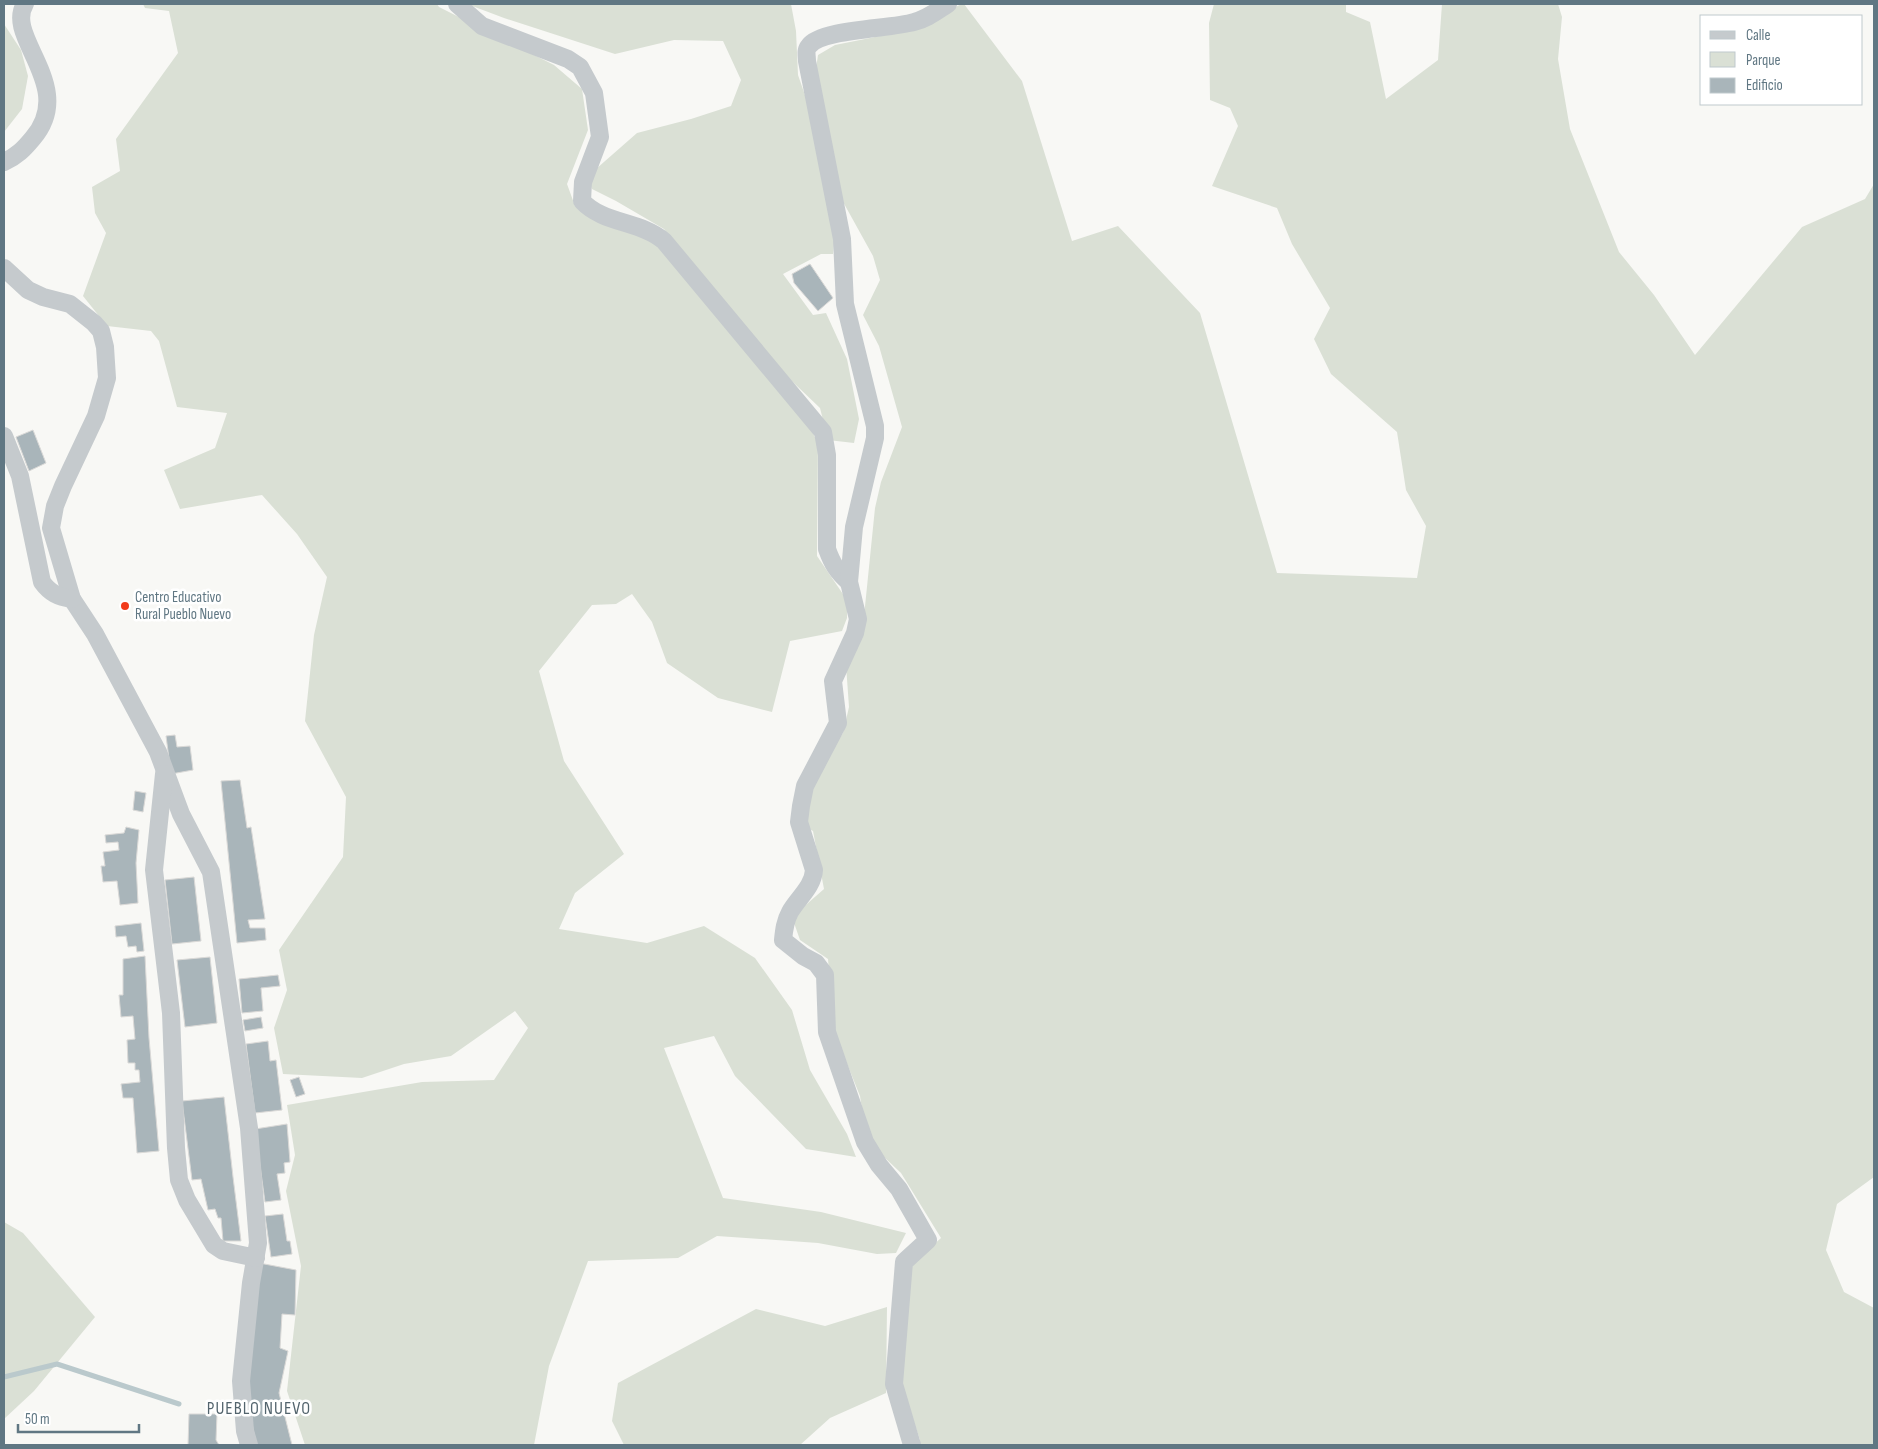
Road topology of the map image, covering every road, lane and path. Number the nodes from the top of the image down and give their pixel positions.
1 (25, 4) edge
2 (457, 4) edge
3 (948, 4) edge
4 (4, 162) edge
5 (4, 268) edge
6 (4, 436) edge
7 (849, 582) junction
8 (72, 599) junction
9 (164, 771) junction
10 (256, 1258) junction
11 (249, 1445) edge
12 (912, 1445) edge

1 - 4 street
2 - 7 street
3 - 7 street
5 - 8 street
6 - 8 street
7 - 12 street
8 - 9 street
9 - 10 street
9 - 10 street
10 - 11 street

